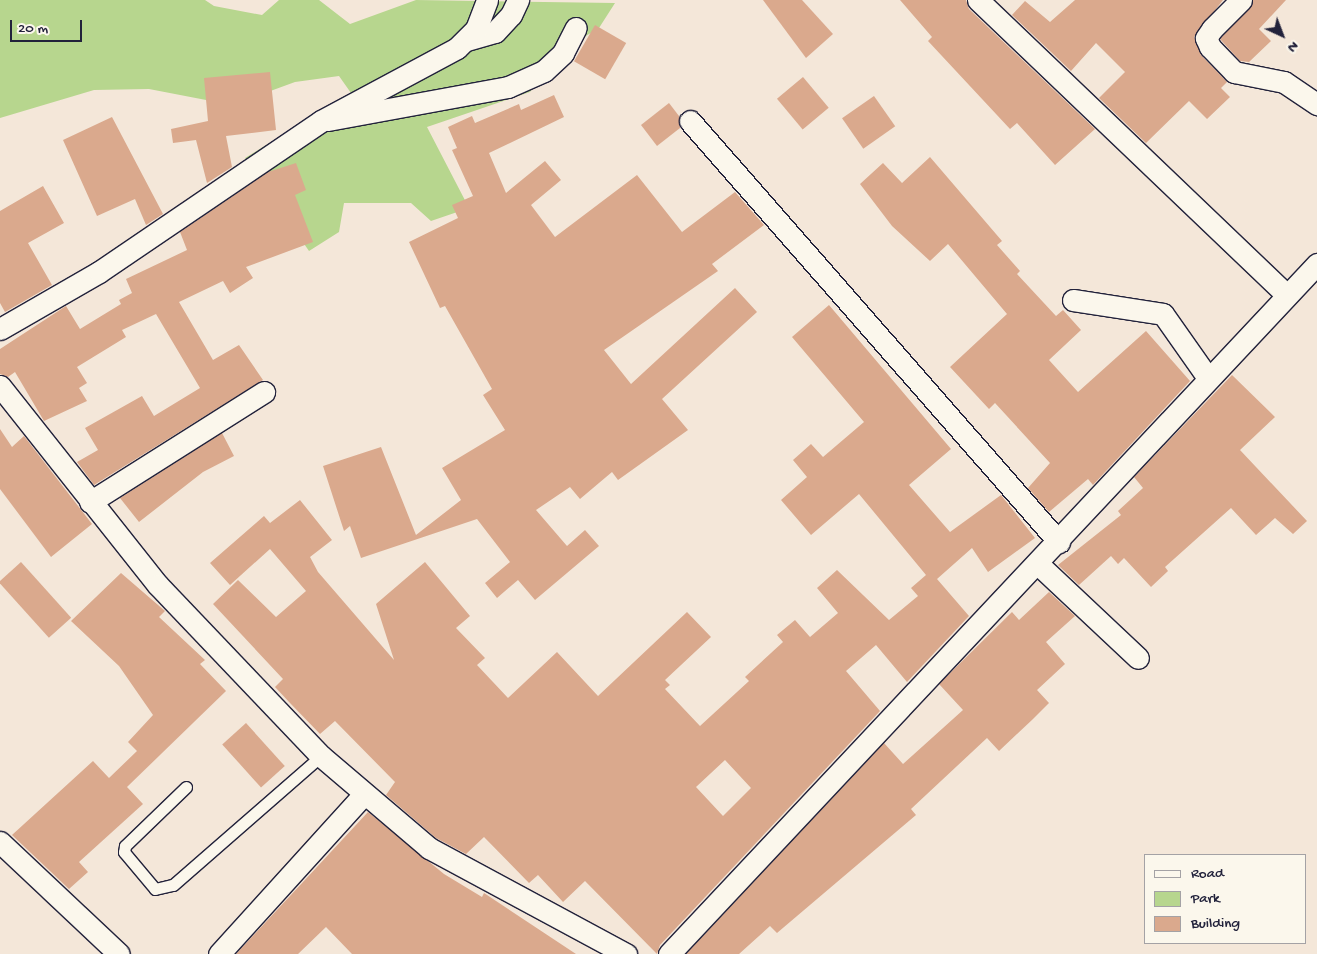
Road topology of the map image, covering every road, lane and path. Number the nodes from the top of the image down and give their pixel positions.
1 (487, 0) edge
2 (518, 0) edge
3 (978, 0) edge
4 (1241, 0) edge
5 (576, 28) dead end
6 (467, 40) junction
7 (1317, 104) edge
8 (321, 121) junction
9 (690, 121) dead end
10 (1317, 264) edge
11 (1286, 295) junction
12 (1074, 300) dead end
13 (0, 329) edge
14 (1208, 378) junction
15 (0, 386) edge
16 (264, 392) dead end
17 (90, 502) junction
18 (1059, 542) junction
19 (1038, 564) junction
20 (1138, 658) dead end
21 (321, 756) junction
22 (186, 787) dead end
23 (364, 794) junction
24 (0, 842) edge
25 (119, 954) edge
26 (219, 954) edge
27 (626, 954) edge
28 (669, 954) edge

1 - 6 street
2 - 6 street
3 - 11 street
4 - 7 street
5 - 8 street
6 - 8 street
8 - 13 street
9 - 18 street
10 - 11 street
11 - 14 street
12 - 14 street
14 - 18 street
15 - 17 street
16 - 17 street
17 - 21 street
18 - 19 street
19 - 20 street
19 - 28 street
21 - 22 lane
21 - 23 street
23 - 26 street
23 - 27 street
24 - 25 street

